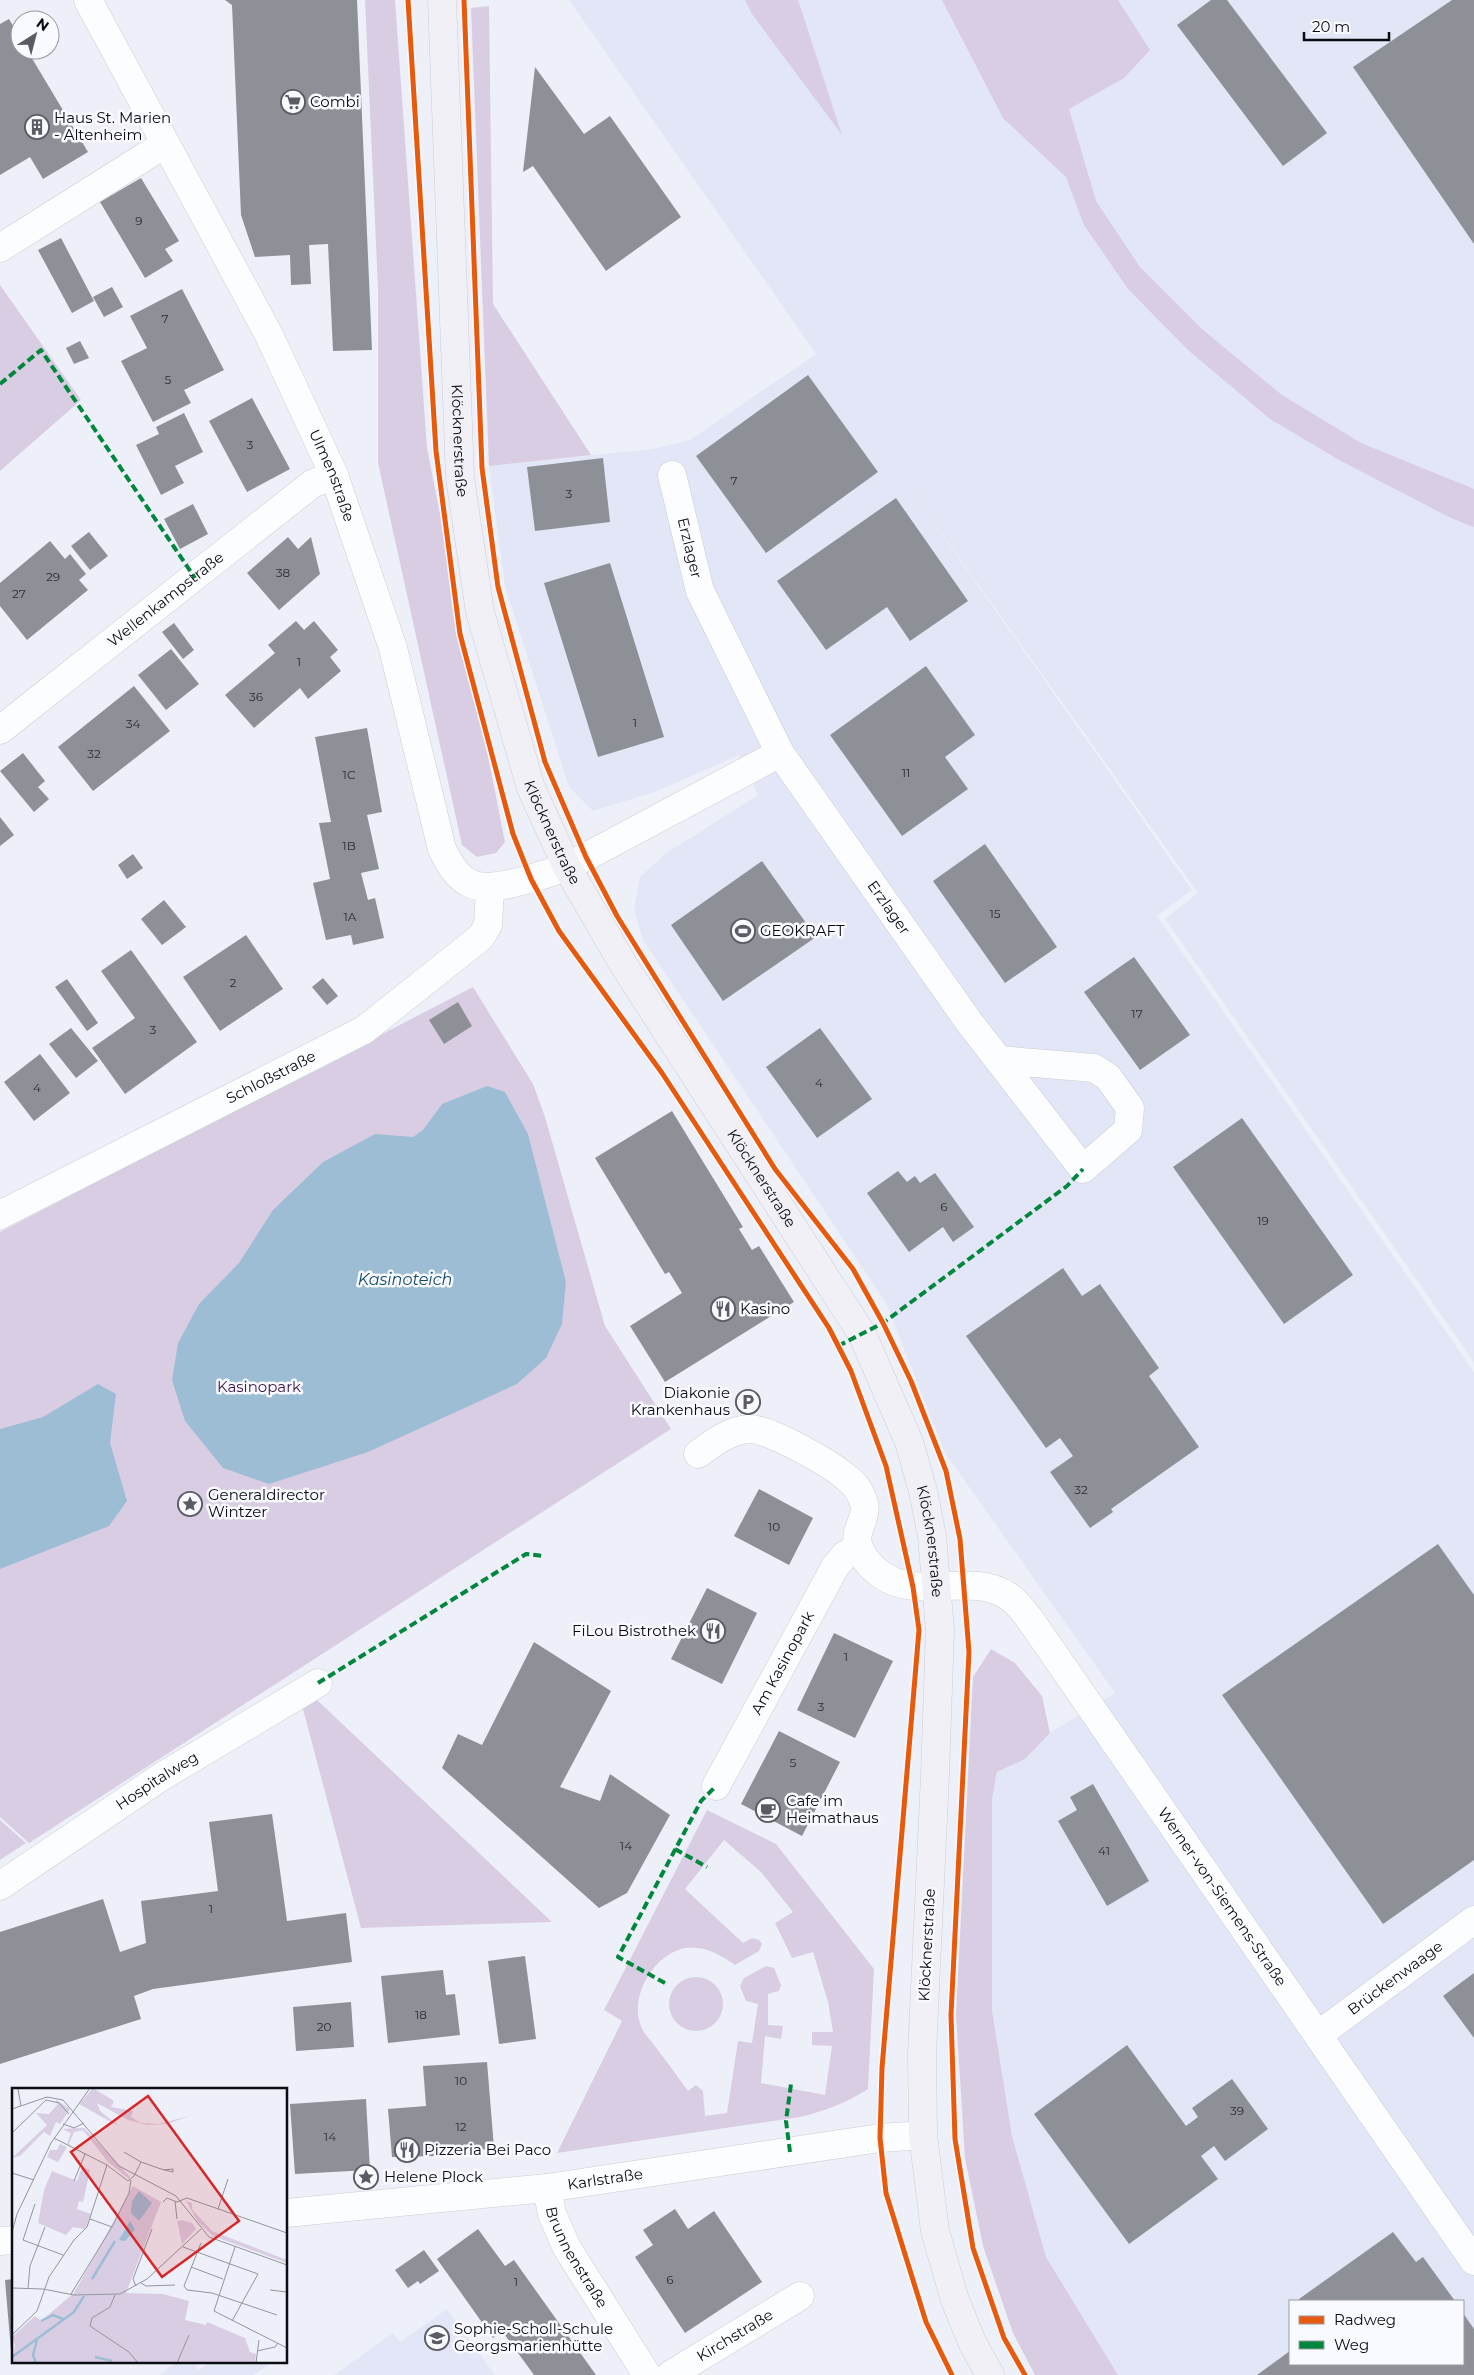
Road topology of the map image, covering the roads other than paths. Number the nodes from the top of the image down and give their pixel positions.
1 (88, 0) edge
2 (442, 0) edge
3 (165, 144) junction
4 (0, 248) edge
5 (334, 475) junction
6 (672, 475) dead end
7 (0, 730) edge
8 (780, 754) junction
9 (566, 867) junction
10 (490, 888) junction
11 (999, 1060) junction
12 (0, 1215) edge
13 (698, 1454) dead end
14 (859, 1548) junction
15 (938, 1587) junction
16 (318, 1683) dead end
17 (716, 1786) dead end
18 (0, 1886) edge
19 (1474, 1920) edge
20 (1318, 2035) junction
21 (923, 2135) junction
22 (548, 2188) junction
23 (288, 2213) edge
24 (1474, 2261) edge
25 (800, 2296) dead end
26 (647, 2375) edge
27 (670, 2375) edge
28 (990, 2375) edge

1 - 3 street, Ulmenstraße
2 - 9 main road, Klöcknerstraße
3 - 4 street
3 - 5 street, Ulmenstraße
5 - 7 street, Wellenkampstraße
5 - 10 street, Ulmenstraße
6 - 8 street, Erzlager
8 - 9 street
8 - 11 street, Erzlager
9 - 10 street, Ulmenstraße
9 - 15 main road, Klöcknerstraße
10 - 12 street, Schloßstraße
11 - 11 street, Erzlager
13 - 14 street
14 - 15 street
14 - 17 street, Am Kasinopark
15 - 20 street, Werner-von-Siemens-Straße
15 - 21 main road, Klöcknerstraße
16 - 18 street, Hospitalweg
19 - 20 street, Brückenwaage
20 - 24 street, Werner-von-Siemens-Straße
21 - 22 street, Karlstraße
21 - 28 main road, Klöcknerstraße
22 - 23 street, Karlstraße
22 - 26 street, Brunnenstraße
25 - 27 street, Kirchstraße

